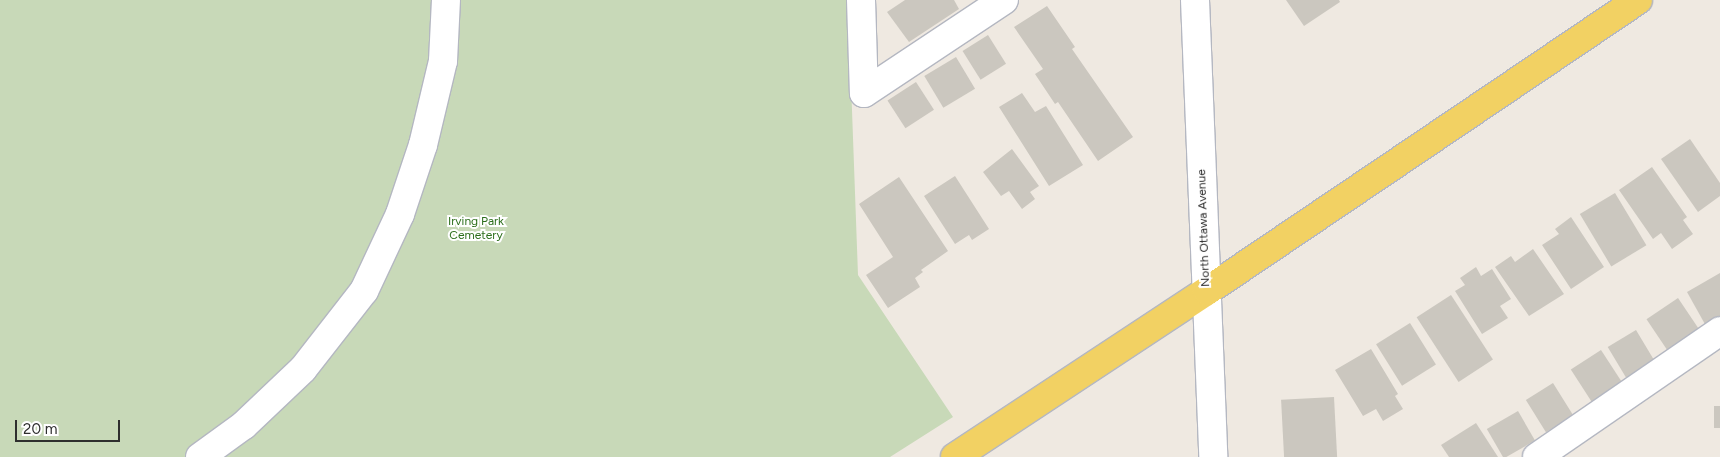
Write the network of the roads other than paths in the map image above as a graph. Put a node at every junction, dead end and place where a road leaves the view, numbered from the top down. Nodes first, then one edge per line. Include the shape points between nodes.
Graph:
1 (446, 0) edge
2 (861, 0) edge
3 (1004, 0) edge
4 (1196, 0) edge
5 (1638, 0) edge
6 (1206, 291) junction
7 (1720, 331) edge
8 (200, 457) edge
9 (955, 457) edge
10 (1212, 457) edge
11 (1538, 457) edge

1 - 8 street via 443,61 423,145 400,214 364,291 303,369 244,426
2 - 3 street via 864,93
4 - 6 street, North Ottawa Avenue
5 - 6 main road
6 - 9 main road
6 - 10 street, North Ottawa Avenue
7 - 11 street

